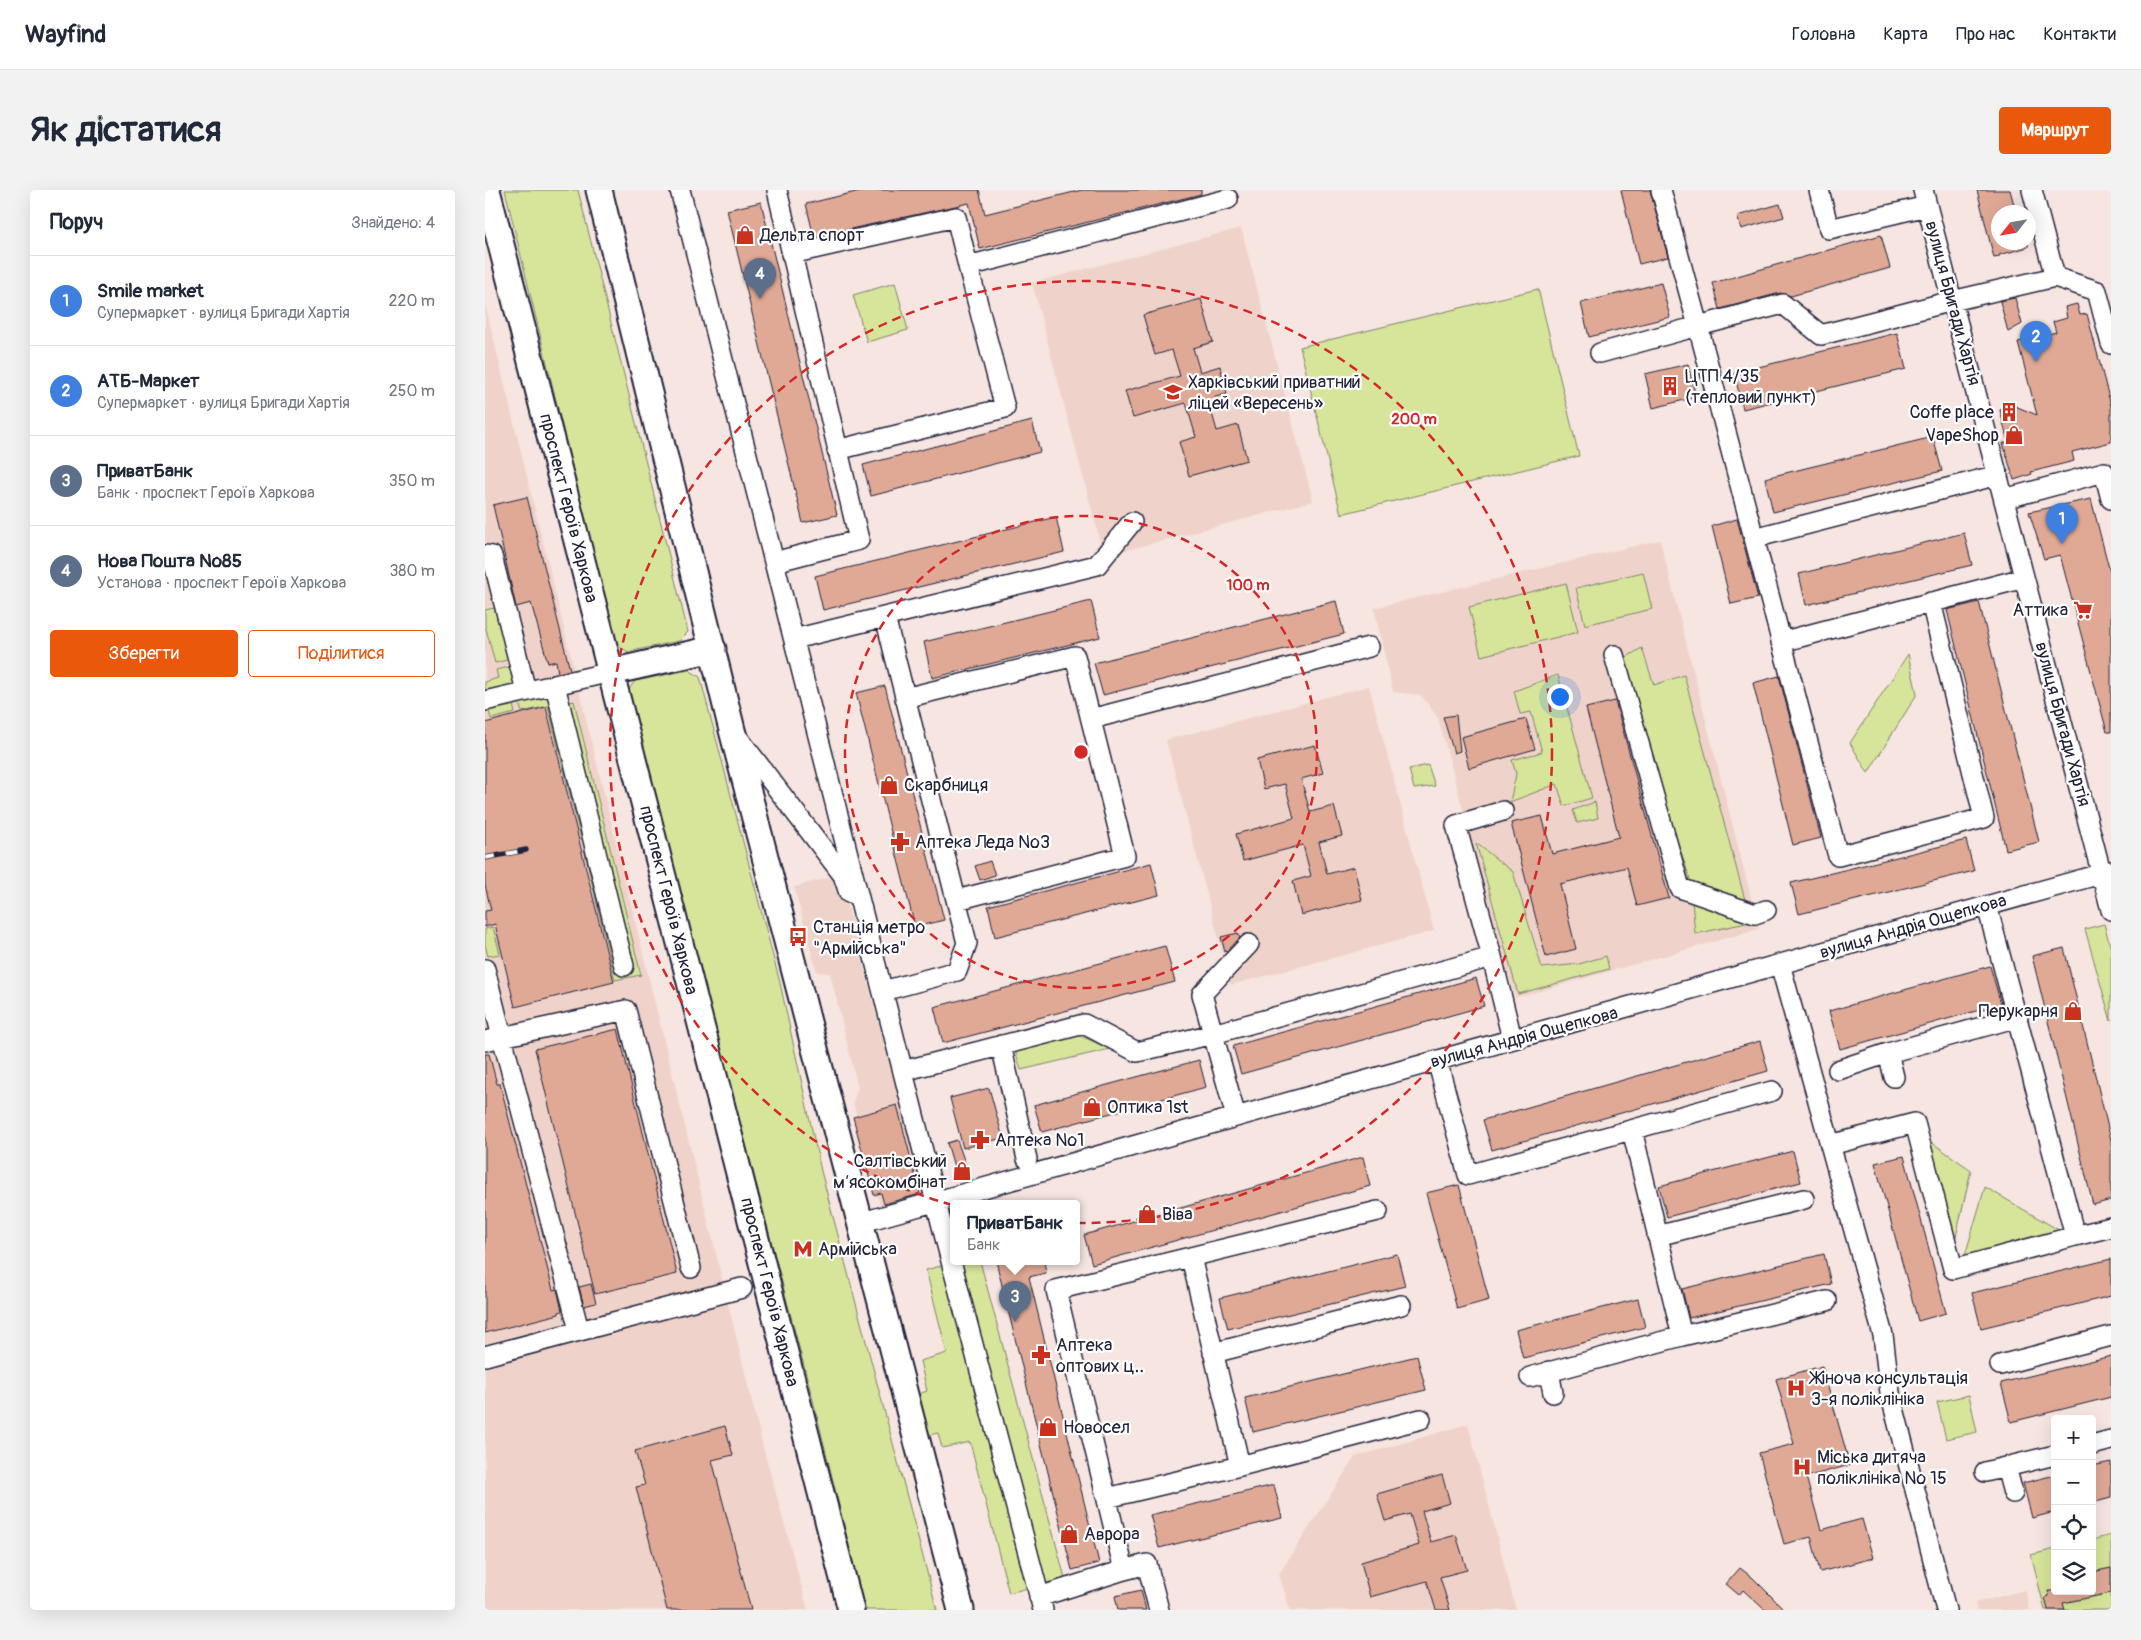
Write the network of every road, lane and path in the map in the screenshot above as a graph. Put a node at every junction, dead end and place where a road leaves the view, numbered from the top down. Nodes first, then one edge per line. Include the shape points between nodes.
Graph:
1 (487, 190) edge
2 (599, 190) edge
3 (777, 190) edge
4 (1661, 190) edge
5 (1819, 190) edge
6 (2032, 190) edge
7 (683, 191) edge
8 (1925, 198) edge
9 (1227, 199) dead end
10 (791, 254) junction
11 (968, 266) junction
12 (2055, 277) junction
13 (1952, 301) junction
14 (1698, 326) junction
15 (2111, 344) edge
16 (1600, 353) dead end
17 (837, 450) junction
18 (2107, 471) edge
19 (1998, 475) junction
20 (2004, 499) junction
21 (2111, 499) edge
22 (1133, 522) dead end
23 (1754, 538) junction
24 (485, 555) edge
25 (774, 562) junction
26 (2024, 578) junction
27 (1931, 602) junction
28 (885, 617) junction
29 (794, 639) junction
30 (1781, 642) junction
31 (1369, 647) dead end
32 (713, 649) junction
33 (1614, 655) dead end
34 (611, 672) junction
35 (555, 685) junction
36 (526, 691) junction
37 (905, 698) junction
38 (485, 701) edge
39 (1091, 719) junction
40 (732, 730) junction
41 (1503, 811) dead end
42 (2106, 872) edge
43 (957, 900) junction
44 (1987, 906) junction
45 (1766, 910) dead end
46 (2111, 910) edge
47 (1249, 944) dead end
48 (1492, 957) junction
49 (1780, 964) junction
50 (624, 966) dead end
51 (485, 969) edge
52 (881, 984) junction
53 (2018, 1017) junction
54 (1213, 1034) junction
55 (494, 1039) edge
56 (1512, 1039) junction
57 (1001, 1045) junction
58 (1888, 1052) junction
59 (1437, 1060) junction
60 (1838, 1070) dead end
61 (903, 1071) junction
62 (1894, 1077) dead end
63 (1772, 1091) dead end
64 (1235, 1117) junction
65 (1632, 1130) junction
66 (1830, 1145) junction
67 (1027, 1159) dead end
68 (1804, 1199) dead end
69 (936, 1201) junction
70 (1379, 1211) dead end
71 (859, 1223) junction
72 (2111, 1227) edge
73 (1657, 1236) junction
74 (2075, 1236) junction
75 (950, 1255) edge
76 (1191, 1257) junction
77 (953, 1265) edge
78 (691, 1268) dead end
79 (742, 1288) dead end
80 (1827, 1301) dead end
81 (1401, 1305) dead end
82 (579, 1330) junction
83 (1682, 1336) junction
84 (2111, 1336) edge
85 (1213, 1353) junction
86 (485, 1356) edge
87 (2000, 1365) dead end
88 (1549, 1371) junction
89 (1531, 1377) dead end
90 (1553, 1393) dead end
91 (1421, 1419) dead end
92 (2111, 1440) edge
93 (2096, 1444) edge
94 (2051, 1456) edge
95 (1240, 1466) junction
96 (2006, 1467) junction
97 (1985, 1472) dead end
98 (2013, 1493) dead end
99 (1107, 1498) junction
100 (1124, 1570) junction
101 (1041, 1603) edge
102 (851, 1610) edge
103 (961, 1610) edge
104 (1159, 1610) edge
105 (1946, 1610) edge

1 - 34 main road, проспект Героїв Харкова
2 - 32 main road
3 - 10 street
4 - 14 street
5 - 8 street via 1829,229
6 - 12 street
7 - 25 street
8 - 13 street, вулиця Бригади Хартія
9 - 11 street
10 - 11 street via 956,217
10 - 17 street
11 - 17 street via 1005,408
12 - 13 street
12 - 15 street via 2097,291
13 - 14 street via 1821,335 1783,304
13 - 19 street, вулиця Бригади Хартія
14 - 16 street
14 - 23 street
17 - 25 street via 859,540
18 - 20 street
18 - 21 street
19 - 20 street, вулиця Бригади Хартія
19 - 23 street
20 - 26 street, вулиця Бригади Хартія
22 - 28 street via 1097,565
23 - 30 street
24 - 36 street via 492,556
25 - 29 street
26 - 27 street
26 - 42 street, вулиця Бригади Хартія
27 - 30 street
27 - 30 street via 1984,818 1838,856
28 - 29 street
28 - 37 street
29 - 52 street
31 - 39 street
32 - 34 main road
32 - 40 main road
33 - 45 street via 1680,888 1755,914
34 - 35 street
34 - 102 main road, проспект Героїв Харкова
35 - 36 street
35 - 50 street
36 - 38 street
37 - 39 street via 1075,656
37 - 43 street
39 - 43 street via 1125,856
40 - 52 street via 843,875
40 - 71 main road
41 - 48 street via 1456,825
42 - 44 street, вулиця Андрія Ощепкова
42 - 46 street, вулиця Бригади Хартія
43 - 52 street via 967,942 957,971
44 - 49 street, вулиця Андрія Ощепкова
44 - 53 street
47 - 54 street via 1202,994
48 - 54 street
48 - 56 street
49 - 56 street, вулиця Андрія Ощепкова
49 - 66 street
51 - 55 street
52 - 61 street
53 - 58 street
53 - 74 street
54 - 57 street via 1137,1052 1084,1024
54 - 64 street
55 - 78 street via 574,1031 626,1010
55 - 82 street
56 - 59 street, вулиця Андрія Ощепкова
57 - 61 street
57 - 67 street
58 - 60 street
58 - 62 street
59 - 64 street, вулиця Андрія Ощепкова
59 - 65 street via 1467,1175
61 - 69 street
63 - 65 street
64 - 69 street, вулиця Андрія Ощепкова
65 - 73 street
66 - 74 street via 1915,1124 1953,1269
66 - 105 street via 1883,1335 1890,1393
68 - 73 street
69 - 71 street, вулиця Андрія Ощепкова
69 - 75 street
70 - 76 street
71 - 103 main road
72 - 74 street
73 - 83 street
76 - 85 street
76 - 99 street via 1056,1290
77 - 101 street
79 - 82 street
80 - 83 street
81 - 85 street
82 - 86 street
83 - 88 street
84 - 87 street
85 - 95 street
88 - 89 street
88 - 90 street
91 - 95 street
92 - 93 street
94 - 96 street
95 - 99 street
96 - 97 street
96 - 98 street
99 - 100 street
100 - 101 street
100 - 104 street via 1147,1564

